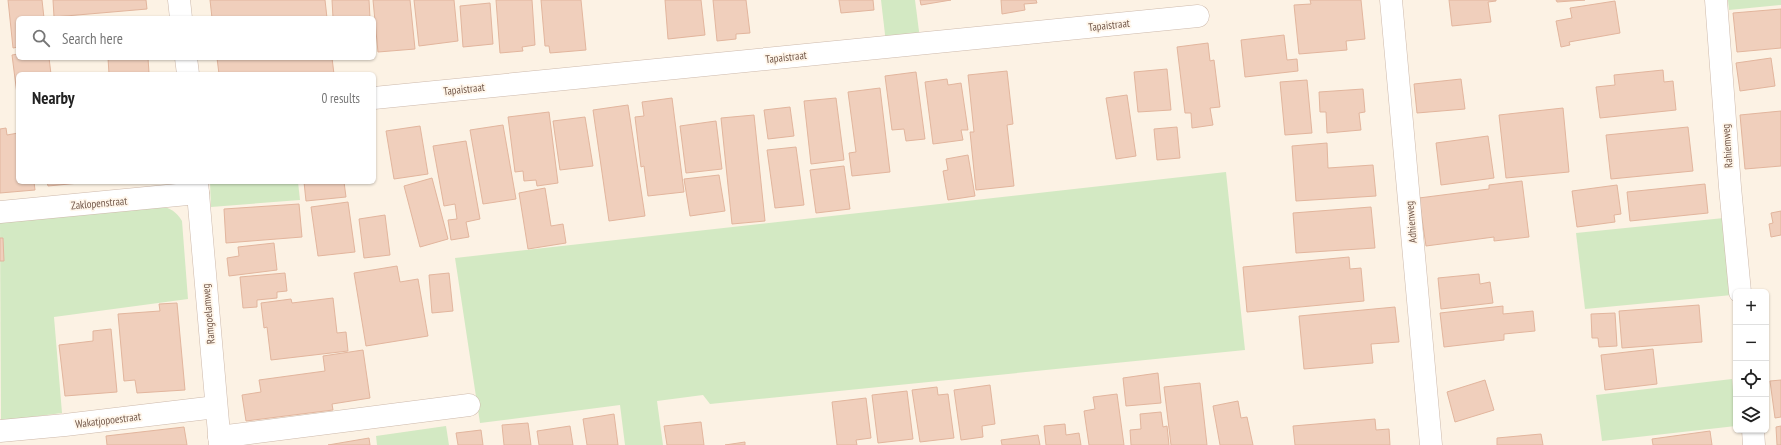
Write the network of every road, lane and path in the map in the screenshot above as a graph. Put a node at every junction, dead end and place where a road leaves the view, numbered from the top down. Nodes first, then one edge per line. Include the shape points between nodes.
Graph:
1 (179, 0) edge
2 (1391, 0) edge
3 (1716, 0) edge
4 (181, 16) edge
5 (1198, 16) dead end
6 (186, 60) edge
7 (188, 72) edge
8 (376, 98) edge
9 (198, 188) edge
10 (0, 212) edge
11 (1740, 289) edge
12 (469, 405) dead end
13 (216, 407) junction
14 (0, 431) edge
15 (1753, 433) edge
16 (219, 441) edge
17 (1431, 445) edge
18 (1754, 445) edge

1 - 4 street
2 - 17 street, Adhienweg
3 - 11 street, Rahiemweg
5 - 8 street, Tapaistraat
6 - 7 street
9 - 10 street, Zaklopenstraat
9 - 13 street, Ramgoelamweg
12 - 16 street
13 - 14 street, Wakatjopoestraat
13 - 16 street, Ramgoelamweg
15 - 18 street

